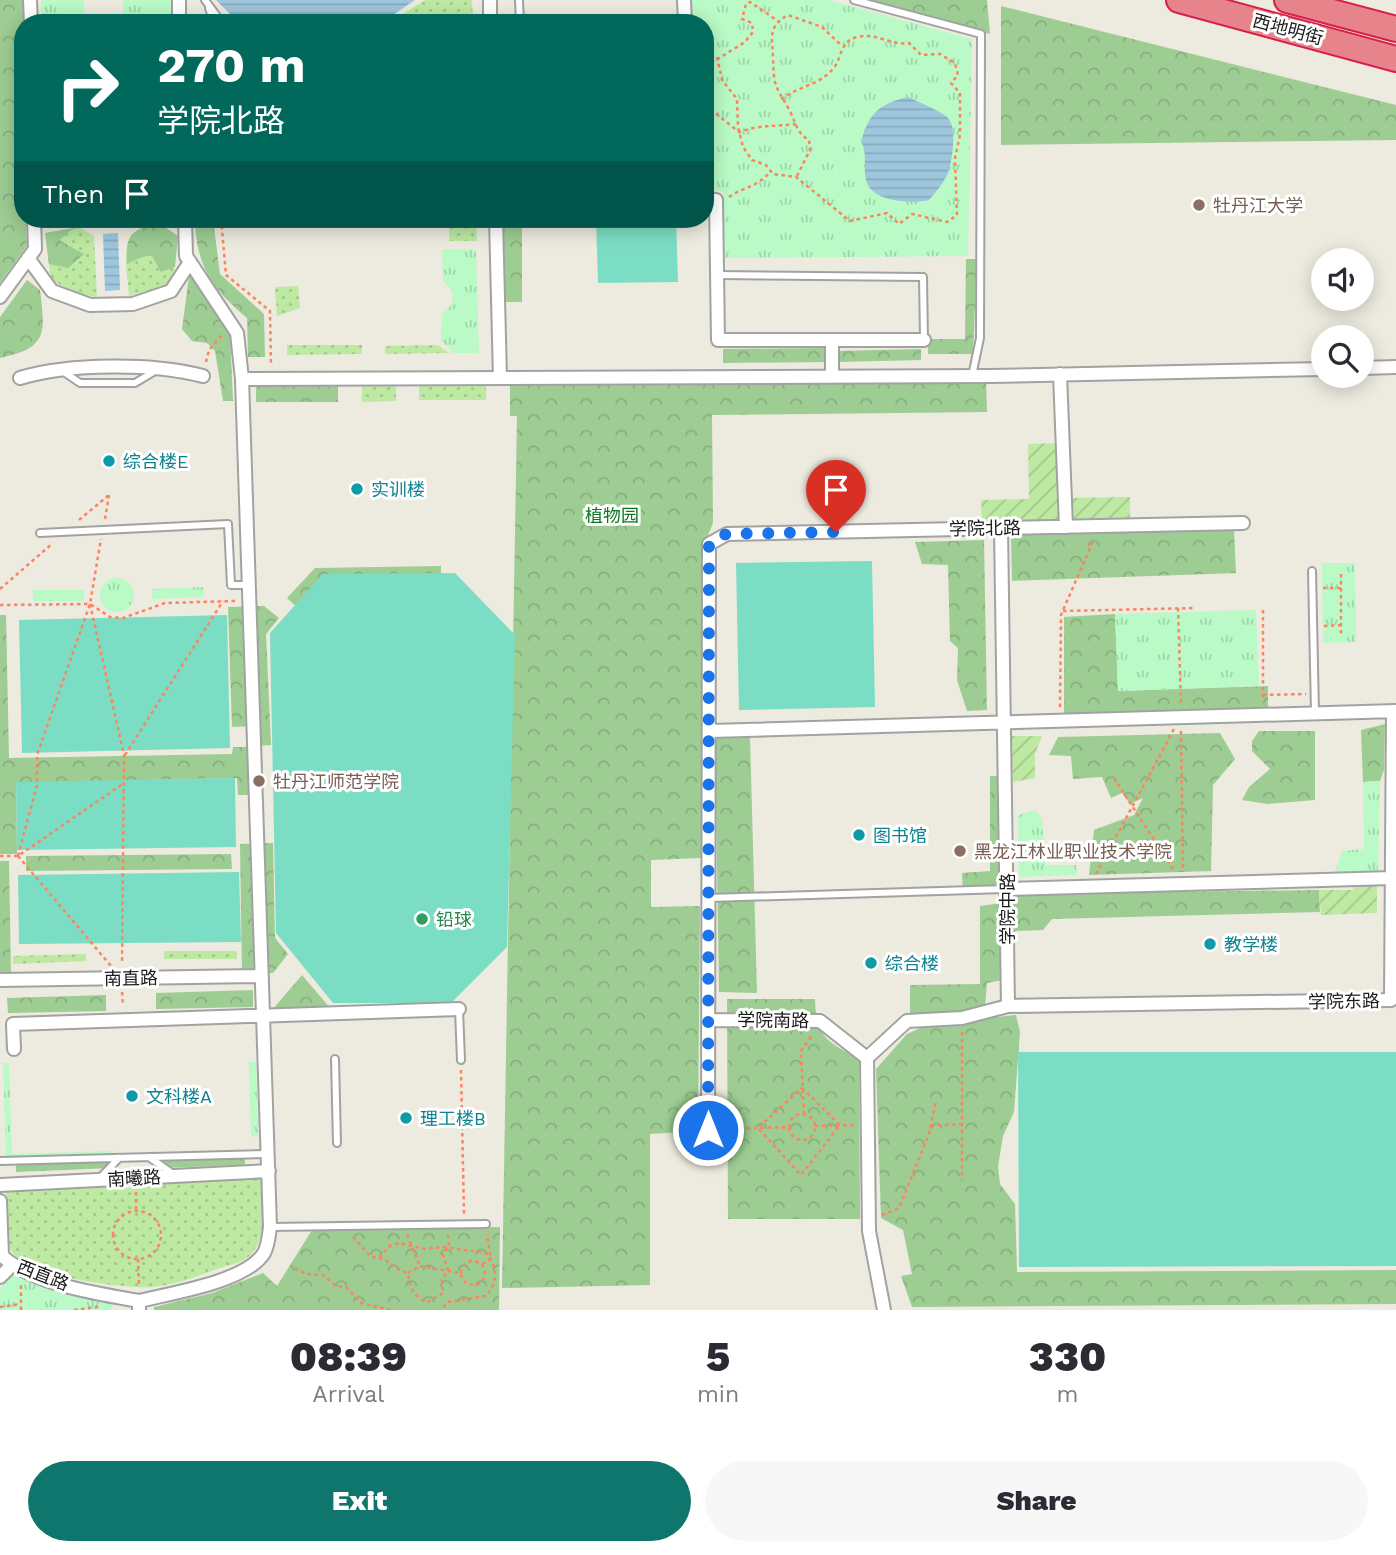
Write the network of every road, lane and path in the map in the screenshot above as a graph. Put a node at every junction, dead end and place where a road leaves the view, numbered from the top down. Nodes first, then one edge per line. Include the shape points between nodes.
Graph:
1 (854, 0) edge
2 (1179, 0) edge
3 (1287, 0) edge
4 (210, 14) edge
5 (215, 14) edge
6 (778, 21) junction
7 (1396, 29) edge
8 (842, 46) junction
9 (717, 57) junction
10 (714, 59) edge
11 (1396, 59) edge
12 (781, 100) junction
13 (714, 112) edge
14 (796, 124) junction
15 (739, 131) junction
16 (770, 172) junction
17 (796, 177) junction
18 (714, 199) edge
19 (34, 228) edge
20 (185, 228) edge
21 (222, 228) edge
22 (496, 228) edge
23 (713, 228) edge
24 (33, 259) junction
25 (190, 262) junction
26 (717, 275) junction
27 (0, 297) edge
28 (231, 324) junction
29 (924, 340) joint
30 (832, 341) junction
31 (1396, 367) edge
32 (1374, 368) edge
33 (1311, 369) edge
34 (1060, 374) junction
35 (203, 376) joint
36 (832, 376) junction
37 (972, 376) junction
38 (20, 378) dead end
39 (500, 378) junction
40 (242, 379) junction
41 (271, 379) junction
42 (109, 495) dead end
43 (104, 522) dead end
44 (1243, 523) dead end
45 (1099, 526) junction
46 (1066, 527) junction
47 (1001, 528) junction
48 (40, 533) dead end
49 (102, 536) dead end
50 (1312, 571) dead end
51 (1341, 574) dead end
52 (249, 585) junction
53 (1313, 588) junction
54 (1341, 588) junction
55 (90, 604) junction
56 (0, 605) edge
57 (1178, 608) junction
58 (1196, 608) dead end
59 (1263, 610) dead end
60 (1063, 611) junction
61 (1341, 625) junction
62 (1314, 626) junction
63 (1341, 636) dead end
64 (1315, 694) junction
65 (1263, 695) junction
66 (1395, 711) edge
67 (1315, 714) junction
68 (1264, 715) junction
69 (1181, 717) junction
70 (1059, 721) junction
71 (1006, 722) junction
72 (710, 731) junction
73 (124, 755) junction
74 (1114, 778) dead end
75 (124, 783) junction
76 (1132, 807) junction
77 (0, 856) edge
78 (18, 856) junction
79 (1392, 878) junction
80 (1183, 884) junction
81 (1089, 887) junction
82 (1007, 889) junction
83 (709, 898) junction
84 (262, 976) junction
85 (122, 978) junction
86 (0, 980) edge
87 (1008, 1006) junction
88 (459, 1009) joint
89 (265, 1017) junction
90 (962, 1018) junction
91 (124, 1020) junction
92 (709, 1020) junction
93 (820, 1021) junction
94 (14, 1049) dead end
95 (867, 1058) junction
96 (335, 1059) dead end
97 (461, 1059) joint
98 (802, 1088) junction
99 (936, 1100) dead end
100 (804, 1114) junction
101 (962, 1124) junction
102 (840, 1125) junction
103 (867, 1125) junction
104 (815, 1126) junction
105 (930, 1126) junction
106 (758, 1128) junction
107 (790, 1128) junction
108 (708, 1133) joint
109 (338, 1143) dead end
110 (268, 1154) junction
111 (149, 1157) junction
112 (120, 1158) junction
113 (0, 1161) edge
114 (269, 1171) junction
115 (175, 1176) junction
116 (135, 1178) junction
117 (98, 1180) junction
118 (962, 1180) dead end
119 (0, 1185) edge
120 (0, 1201) edge
121 (136, 1212) junction
122 (869, 1221) junction
123 (444, 1224) junction
124 (464, 1224) junction
125 (486, 1224) joint
126 (403, 1225) junction
127 (343, 1226) junction
128 (270, 1227) junction
129 (412, 1246) junction
130 (448, 1248) junction
131 (379, 1257) junction
132 (138, 1259) junction
133 (491, 1259) junction
134 (481, 1264) junction
135 (419, 1266) junction
136 (17, 1267) junction
137 (295, 1268) dead end
138 (448, 1270) junction
139 (408, 1273) junction
140 (461, 1273) junction
141 (0, 1277) edge
142 (21, 1304) junction
143 (139, 1305) edge
144 (0, 1307) edge
145 (21, 1310) edge
146 (391, 1310) edge
147 (441, 1310) edge
148 (884, 1310) edge

1 - 37 lane via 981,34 980,338
2 - 11 highway, 西地明街
3 - 7 highway, 西地明街
4 - 5 lane via 205,0
6 - 8 path via 788,15 803,18 822,27
6 - 9 path via 750,2 746,4 742,19 752,23 753,32 745,42
6 - 12 path via 769,36 771,74
8 - 12 path via 834,69 818,83 792,91
8 - 17 path via 853,38 872,35 896,45 909,43 921,55 940,54 955,63 958,75 951,83 960,93 957,215 947,222 912,214 899,223 887,213 850,221
9 - 10 path
9 - 15 path via 722,80 737,99
12 - 14 path
13 - 15 path
14 - 15 path via 765,123
14 - 17 path via 800,136 809,140 810,150
15 - 16 path via 752,160 766,165
16 - 17 path
16 - 18 path via 755,187
19 - 24 street
20 - 25 street
21 - 41 path via 226,275 270,311
22 - 39 street
23 - 26 street
24 - 25 street via 52,291 90,305 133,304 171,291
24 - 27 street
25 - 28 street
26 - 29 lane via 923,277
26 - 30 street via 718,340
28 - 35 path via 209,350
28 - 40 street via 237,333
29 - 30 street
30 - 36 street
31 - 32 street
33 - 34 street
34 - 37 street
34 - 46 street
35 - 38 street via 159,368 60,369
36 - 37 street
36 - 39 street
39 - 41 street
40 - 41 street
40 - 52 street
42 - 43 path
44 - 45 street, 学院北路
45 - 46 street, 学院北路
45 - 60 path
46 - 47 street, 学院北路
47 - 71 street, 学院中路
47 - 72 street, 学院北路 via 726,534 709,544
48 - 52 lane via 228,524 231,585
49 - 55 path
50 - 53 lane
51 - 54 path
52 - 84 street
53 - 54 path
53 - 62 lane
54 - 61 path
55 - 56 path
55 - 73 path
55 - 73 path via 110,617 123,618 147,607 223,601
55 - 78 path via 37,755 37,785
57 - 58 path
57 - 60 path
57 - 69 path
59 - 65 path
60 - 70 path
61 - 62 path
61 - 63 path
62 - 64 lane
64 - 65 path
64 - 67 lane
65 - 68 path
66 - 67 street
66 - 79 street, 学院东路
67 - 68 street
68 - 69 street
69 - 70 street
69 - 76 path
69 - 80 path
70 - 71 street
71 - 72 street
71 - 82 street, 学院中路
72 - 83 street
73 - 75 path
74 - 76 path
75 - 78 path
75 - 85 path
76 - 80 path
76 - 81 path
77 - 78 path
78 - 85 path
79 - 80 street
79 - 87 street, 学院东路 via 1391,1000
80 - 81 street
81 - 82 street
82 - 83 lane
82 - 87 street, 学院中路
83 - 92 street
84 - 85 street, 南直路
84 - 89 street
85 - 86 street, 南直路
85 - 91 path
87 - 90 street
88 - 89 street via 334,1018 276,1013
88 - 97 lane
89 - 91 street
89 - 110 street
90 - 95 street via 907,1020
90 - 101 path
91 - 94 street via 13,1024
92 - 93 street, 学院南路
92 - 108 street
93 - 95 street, 学院南路
93 - 98 path via 801,1051
95 - 103 street
96 - 109 lane
97 - 124 path
98 - 100 path
98 - 102 path
98 - 106 path
99 - 105 path
100 - 104 path
100 - 107 path via 792,1119
101 - 105 path
101 - 118 path
102 - 103 path
102 - 104 path
102 - 106 path via 801,1175
103 - 122 street
104 - 107 path via 811,1137 803,1140 792,1135
105 - 122 path via 899,1208
106 - 107 path
106 - 108 path
110 - 111 lane
110 - 114 street
111 - 112 lane
111 - 115 lane
112 - 113 lane
112 - 117 lane
114 - 115 street, 南曦路
114 - 128 street
115 - 116 street, 南曦路
116 - 117 street, 南曦路
116 - 121 path
117 - 119 street, 南曦路
120 - 136 street, 西直路 via 2,1256
121 - 132 path via 157,1223 160,1239 153,1253
121 - 132 path via 122,1217 113,1236 118,1250
122 - 148 street
123 - 124 lane
123 - 126 lane
123 - 130 path
124 - 125 lane
125 - 133 path
126 - 127 lane
126 - 129 path
127 - 128 lane
127 - 131 path via 371,1257
128 - 143 street via 265,1252 251,1267
129 - 130 path
129 - 131 path via 391,1245
129 - 135 path
130 - 133 path via 478,1250
130 - 138 path via 443,1255
131 - 139 path
132 - 143 path
133 - 134 path
133 - 147 path via 496,1275 486,1296 448,1302
134 - 140 path via 467,1262
134 - 140 path via 485,1275 477,1284 466,1283
135 - 138 path
135 - 139 path
136 - 141 street
136 - 142 path
136 - 143 street, 西直路
137 - 146 path via 348,1288 361,1303
138 - 139 path via 441,1296 427,1302 412,1290
138 - 140 path
142 - 144 path
142 - 145 path

